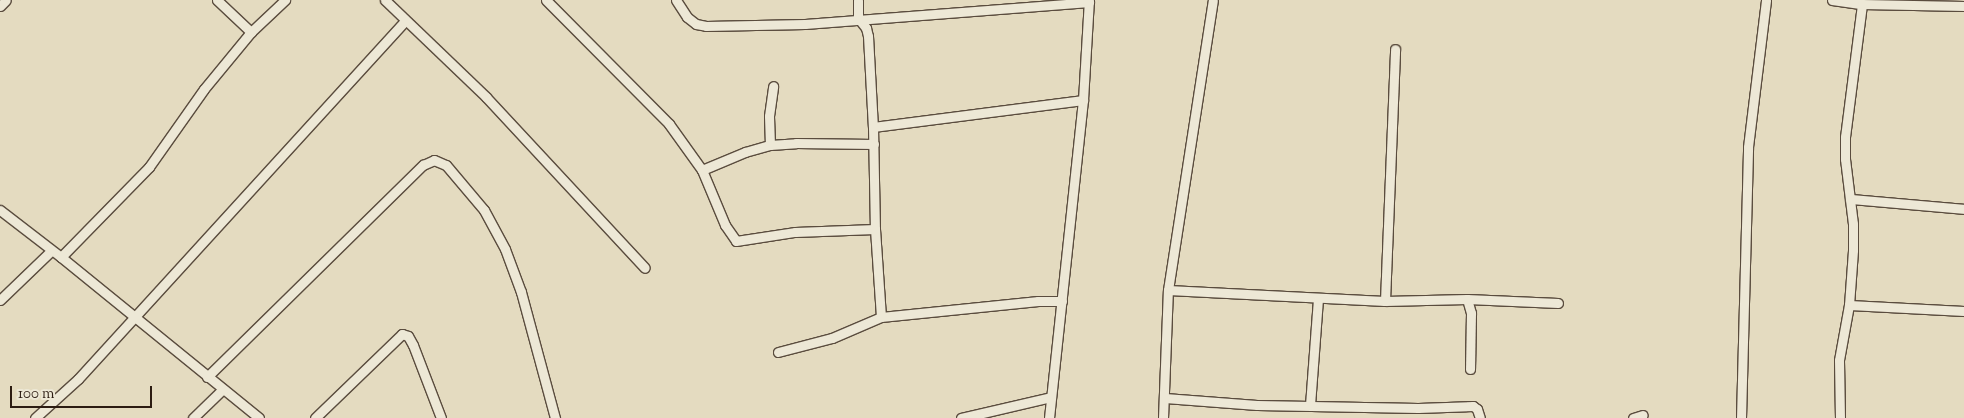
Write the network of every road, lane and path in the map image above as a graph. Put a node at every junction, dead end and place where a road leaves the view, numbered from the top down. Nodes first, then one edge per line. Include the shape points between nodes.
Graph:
1 (6, 0) edge
2 (217, 0) edge
3 (285, 0) edge
4 (385, 0) edge
5 (546, 0) edge
6 (676, 0) edge
7 (858, 0) edge
8 (1213, 0) edge
9 (1766, 0) edge
10 (1832, 0) edge
11 (1089, 1) edge
12 (1862, 4) junction
13 (0, 6) edge
14 (1964, 6) edge
15 (858, 18) junction
16 (405, 21) junction
17 (251, 32) junction
18 (1395, 49) dead end
19 (773, 86) dead end
20 (1083, 100) junction
21 (874, 127) junction
22 (874, 144) junction
23 (770, 145) junction
24 (702, 170) junction
25 (1850, 198) junction
26 (1964, 209) edge
27 (0, 210) edge
28 (875, 229) junction
29 (51, 251) junction
30 (61, 257) junction
31 (645, 268) dead end
32 (1168, 290) junction
33 (1318, 299) junction
34 (1467, 299) junction
35 (0, 300) edge
36 (1062, 301) junction
37 (1385, 301) junction
38 (1558, 303) dead end
39 (1849, 305) junction
40 (1964, 311) edge
41 (134, 316) junction
42 (881, 317) junction
43 (778, 352) dead end
44 (1470, 369) dead end
45 (207, 377) junction
46 (222, 390) junction
47 (1051, 397) junction
48 (1165, 398) junction
49 (1310, 405) junction
50 (1643, 415) dead end
51 (35, 418) edge
52 (193, 418) edge
53 (258, 418) edge
54 (315, 418) edge
55 (441, 418) edge
56 (556, 418) edge
57 (961, 418) edge
58 (1049, 418) edge
59 (1163, 418) edge
60 (1480, 418) edge
61 (1633, 418) edge
62 (1741, 418) edge
63 (1840, 418) edge

1 - 13 street
2 - 17 street
3 - 17 street
4 - 16 street
5 - 24 street via 669,124
6 - 15 street via 687,17 706,26 805,24
7 - 15 street
8 - 32 street
9 - 62 street via 1748,147
10 - 12 street
11 - 15 street
11 - 20 street
12 - 14 street
12 - 25 street via 1845,137
15 - 21 street via 868,36
16 - 31 street via 486,97
16 - 41 street
17 - 30 street via 204,89 149,167
18 - 37 street
19 - 23 street
20 - 21 street
20 - 36 street
21 - 22 street
22 - 23 street
22 - 28 street
23 - 24 street
24 - 28 street via 725,225 736,241 795,232
25 - 26 street
25 - 39 street via 1854,224
27 - 29 street
28 - 42 street
29 - 30 street
29 - 35 street
30 - 41 street
32 - 33 street
32 - 48 street
33 - 37 street
33 - 49 street
34 - 37 street
34 - 38 street
34 - 44 street via 1471,312
36 - 42 street
36 - 47 street
39 - 40 street
39 - 63 street via 1839,360
41 - 45 street
41 - 51 street via 78,379
42 - 43 street via 832,338
45 - 46 street
45 - 56 street via 423,165 434,160 446,165 484,210 505,249 521,292
46 - 52 street
46 - 53 street
47 - 57 street
47 - 58 street
48 - 49 street via 1257,405
48 - 59 street
49 - 60 street via 1472,406
50 - 61 street
54 - 55 street via 402,334 408,336 414,345

